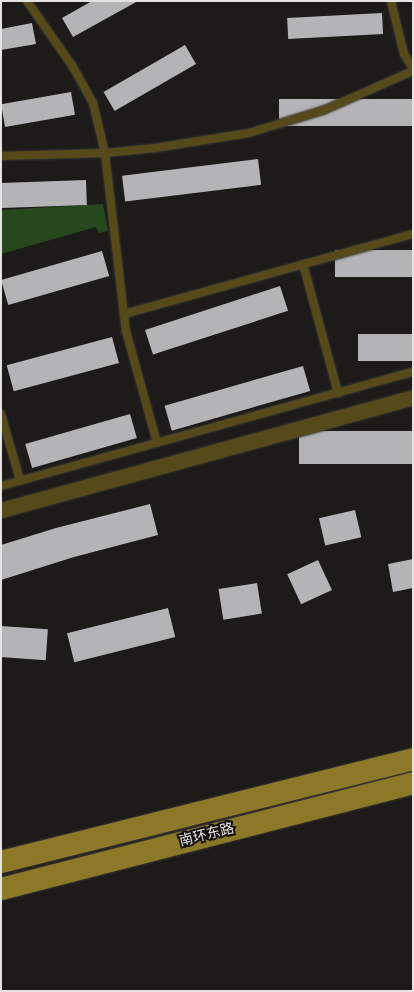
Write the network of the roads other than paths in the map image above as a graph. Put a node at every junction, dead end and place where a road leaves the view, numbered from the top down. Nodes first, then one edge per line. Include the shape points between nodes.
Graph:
1 (27, 1) edge
2 (391, 1) edge
3 (413, 70) edge
4 (104, 153) junction
5 (1, 156) edge
6 (413, 234) edge
7 (303, 264) junction
8 (124, 314) junction
9 (413, 372) edge
10 (338, 393) junction
11 (413, 397) edge
12 (1, 414) edge
13 (157, 443) junction
14 (20, 480) junction
15 (1, 486) edge
16 (1, 510) edge
17 (413, 759) edge
18 (413, 783) edge
19 (1, 862) edge
20 (1, 889) edge

1 - 4 lane via 73,67 93,103
2 - 3 lane via 404,54
3 - 4 lane via 324,110 249,133 155,148
4 - 5 lane
4 - 8 lane
6 - 7 lane
7 - 8 lane
7 - 10 lane
8 - 13 lane via 126,331
9 - 10 lane
10 - 13 lane
11 - 16 street
12 - 14 lane
13 - 14 lane
14 - 15 lane
17 - 19 main road, 南环东路
18 - 20 main road, 南环东路

